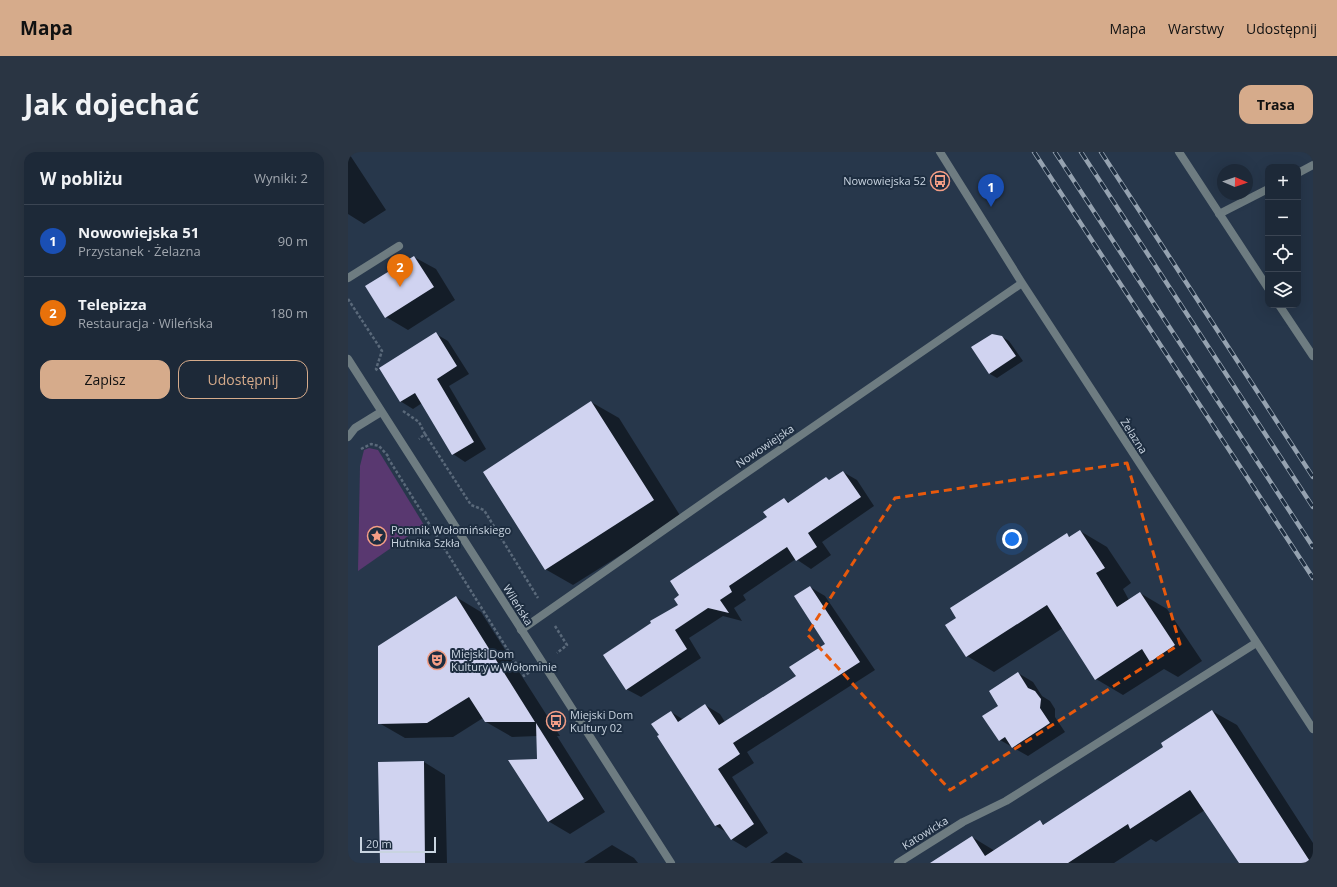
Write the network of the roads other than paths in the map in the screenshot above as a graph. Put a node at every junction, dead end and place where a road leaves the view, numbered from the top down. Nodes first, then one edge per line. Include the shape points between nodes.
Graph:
1 (940, 152) edge
2 (1179, 152) edge
3 (1313, 165) edge
4 (1301, 171) edge
5 (1265, 190) edge
6 (1219, 214) junction
7 (399, 246) dead end
8 (348, 278) edge
9 (1022, 283) junction
10 (1265, 283) edge
11 (1281, 308) edge
12 (1313, 356) edge
13 (348, 359) edge
14 (381, 412) junction
15 (348, 437) edge
16 (521, 630) junction
17 (1256, 643) junction
18 (1313, 729) edge
19 (671, 863) edge
20 (898, 863) edge

1 - 9 street, Żelazna
2 - 6 street
3 - 4 street
5 - 6 street
6 - 10 street
7 - 8 street
9 - 16 street, Nowowiejska
9 - 17 street, Żelazna
11 - 12 street
13 - 14 street, Wileńska
14 - 15 street via 355,428
14 - 16 street, Wileńska
16 - 19 street, Wileńska
17 - 18 street, Żelazna
17 - 20 street, Katowicka via 1006,801 963,822

